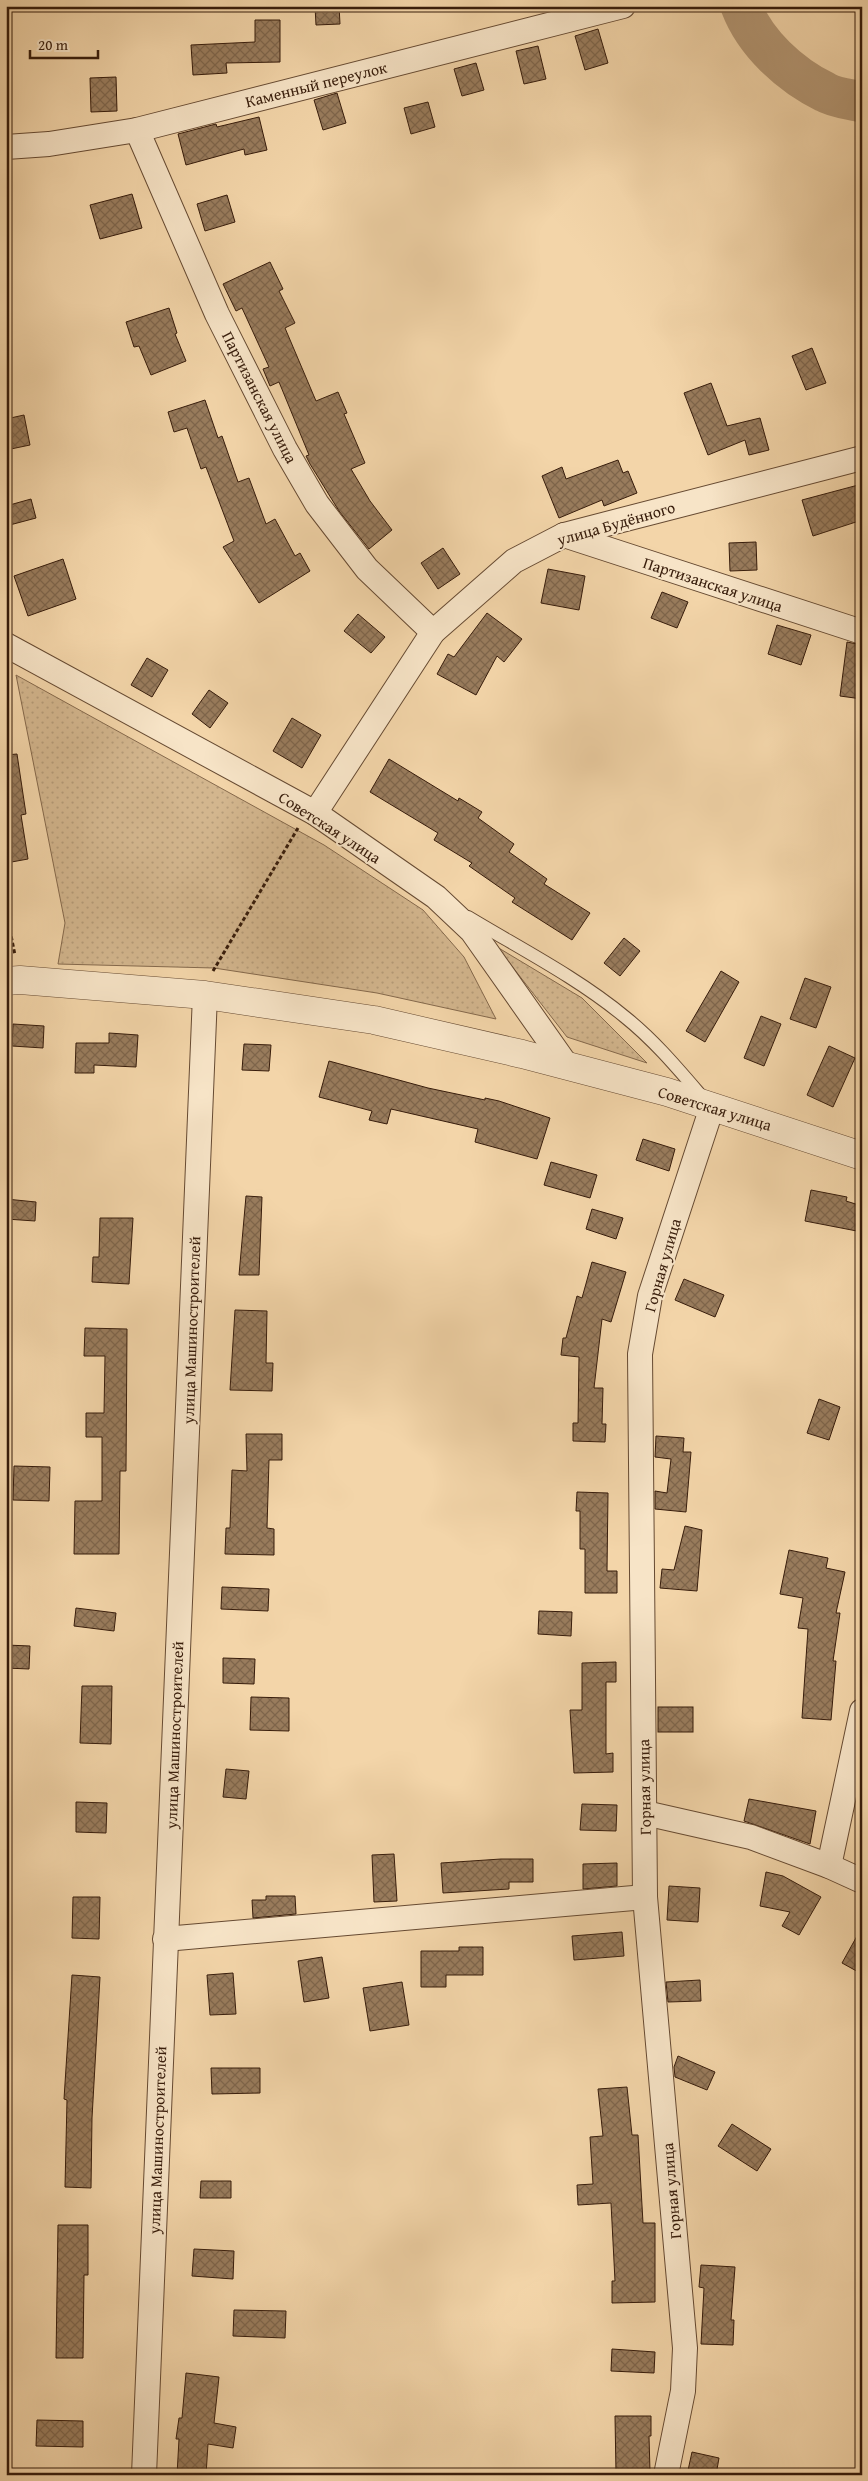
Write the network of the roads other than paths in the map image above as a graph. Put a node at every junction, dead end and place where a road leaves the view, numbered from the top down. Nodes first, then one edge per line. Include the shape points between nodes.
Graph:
1 (623, 6) edge
2 (137, 130) junction
3 (6, 147) edge
4 (862, 458) edge
5 (564, 535) junction
6 (433, 632) junction
7 (862, 632) edge
8 (6, 645) edge
9 (315, 813) junction
10 (436, 898) junction
11 (6, 981) edge
12 (205, 995) junction
13 (567, 1066) junction
14 (712, 1107) junction
15 (862, 1156) edge
16 (862, 1711) edge
17 (645, 1813) junction
18 (829, 1866) junction
19 (862, 1881) edge
20 (645, 1897) junction
21 (165, 1939) junction
22 (144, 2475) edge
23 (666, 2475) edge

1 - 2 street, Каменный переулок
2 - 3 street, Каменный переулок via 49,144
2 - 6 street, Партизанская улица via 217,314 285,449 317,504 367,570
4 - 5 street, улица Будённого
5 - 6 street, улица Будённого via 514,561
5 - 7 street, Партизанская улица
6 - 9 street, улица Будённого
8 - 9 street, Советская улица
9 - 10 street, Советская улица
10 - 13 street, Советская улица via 472,931
10 - 14 lane via 605,1001 666,1055
11 - 12 street, Советская улица
12 - 13 street, Советская улица via 374,1020
12 - 21 street, улица Машиностроителей
13 - 14 street, Советская улица
14 - 15 street, Советская улица
14 - 17 street, Горная улица via 650,1296 640,1354
16 - 18 street
17 - 18 street via 751,1837
17 - 20 street, Горная улица
18 - 19 street
20 - 21 street
20 - 23 street, Горная улица via 685,2348 682,2391
21 - 22 street, улица Машиностроителей

